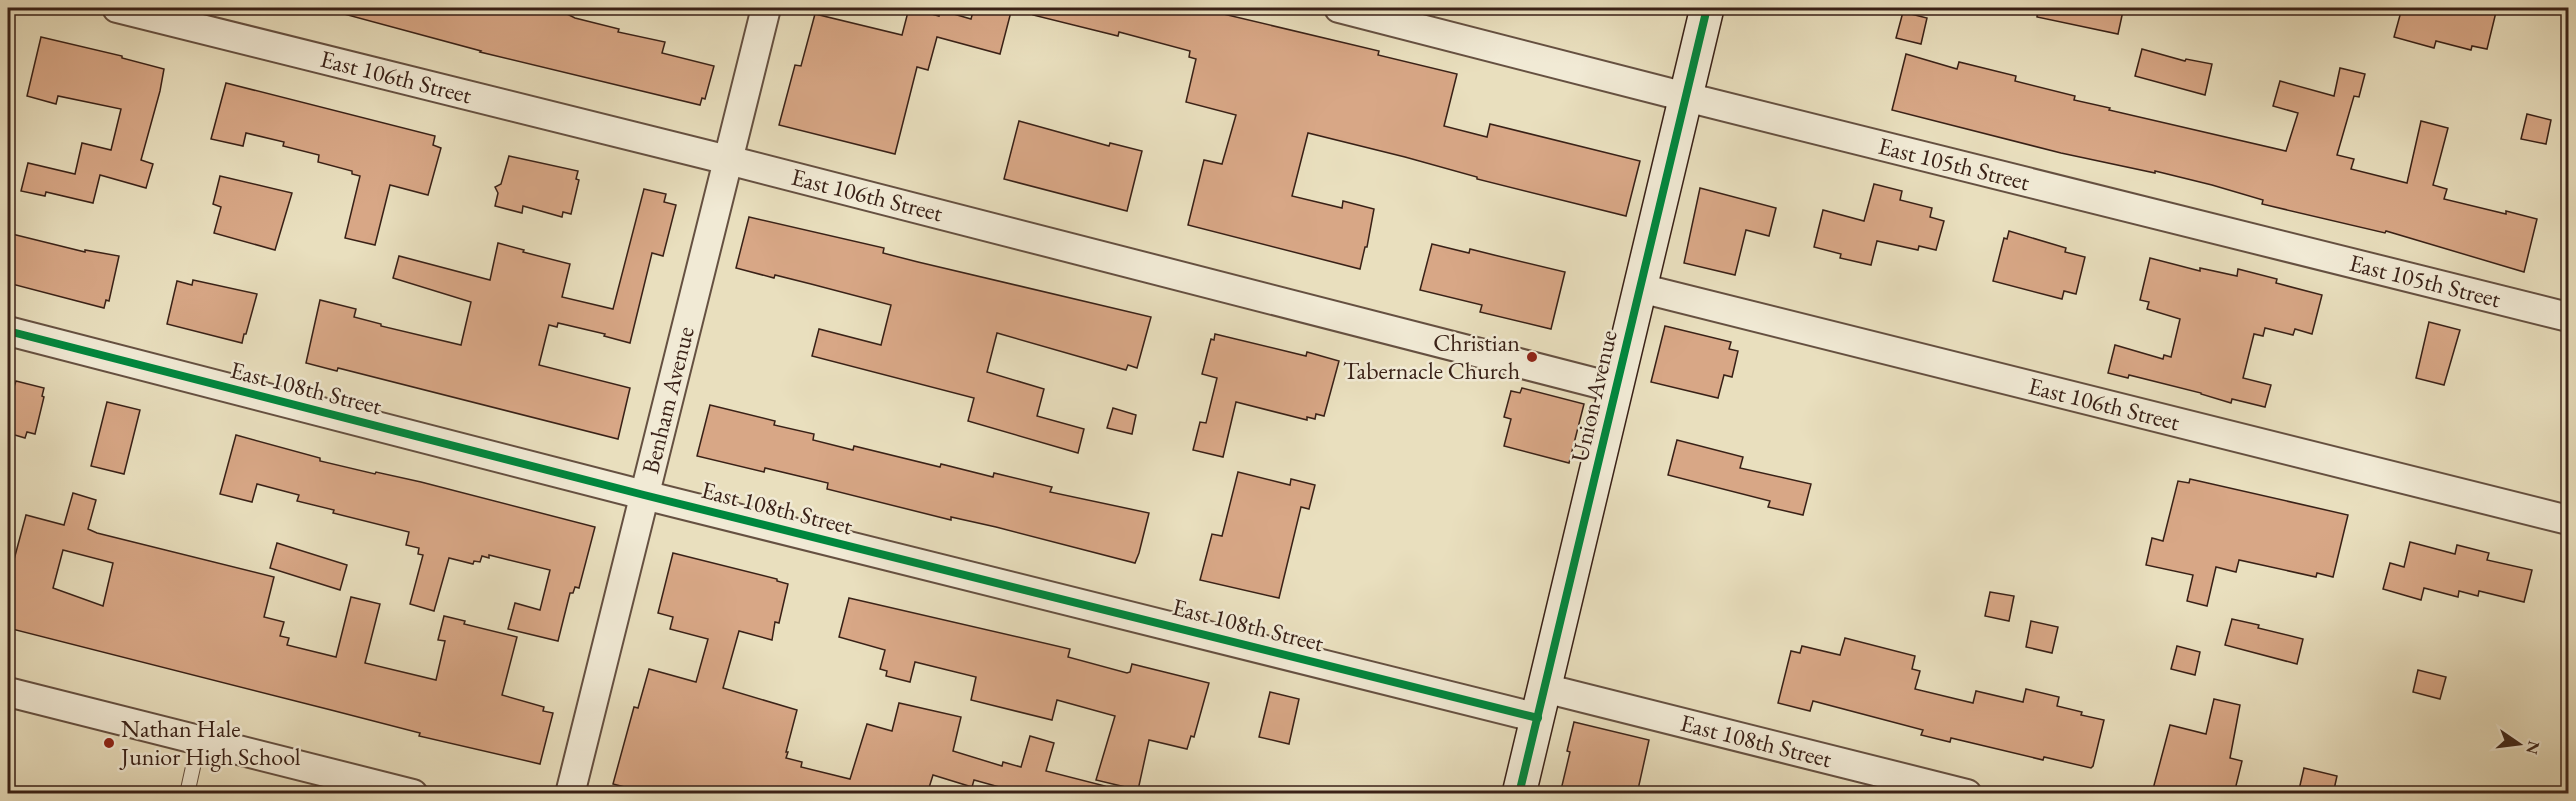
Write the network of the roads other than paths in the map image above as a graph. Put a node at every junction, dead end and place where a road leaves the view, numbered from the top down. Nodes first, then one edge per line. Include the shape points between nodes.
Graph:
1 (117, 8) edge
2 (766, 8) edge
3 (1339, 8) edge
4 (1707, 8) edge
5 (1686, 97) junction
6 (728, 159) junction
7 (1640, 288) junction
8 (2568, 317) edge
9 (8, 331) edge
10 (1616, 388) junction
11 (644, 495) junction
12 (2568, 520) edge
13 (8, 692) edge
14 (1541, 703) junction
15 (199, 740) junction
16 (187, 794) edge
17 (413, 794) edge
18 (570, 794) edge
19 (1520, 794) edge
20 (1967, 794) edge

1 - 6 street, East 106th Street
2 - 6 street, Benham Avenue
3 - 5 street, East 105th Street
4 - 5 main road, Union Avenue
5 - 7 main road, Union Avenue
5 - 8 street, East 105th Street
6 - 10 street, East 106th Street
6 - 11 street, Benham Avenue
7 - 10 main road, Union Avenue
7 - 12 street, East 106th Street
9 - 11 street, East 108th Street
10 - 14 main road, Union Avenue
11 - 14 street, East 108th Street
11 - 18 street, Benham Avenue
13 - 15 street
14 - 19 main road, Union Avenue
14 - 20 street, East 108th Street
15 - 16 lane
15 - 17 street

